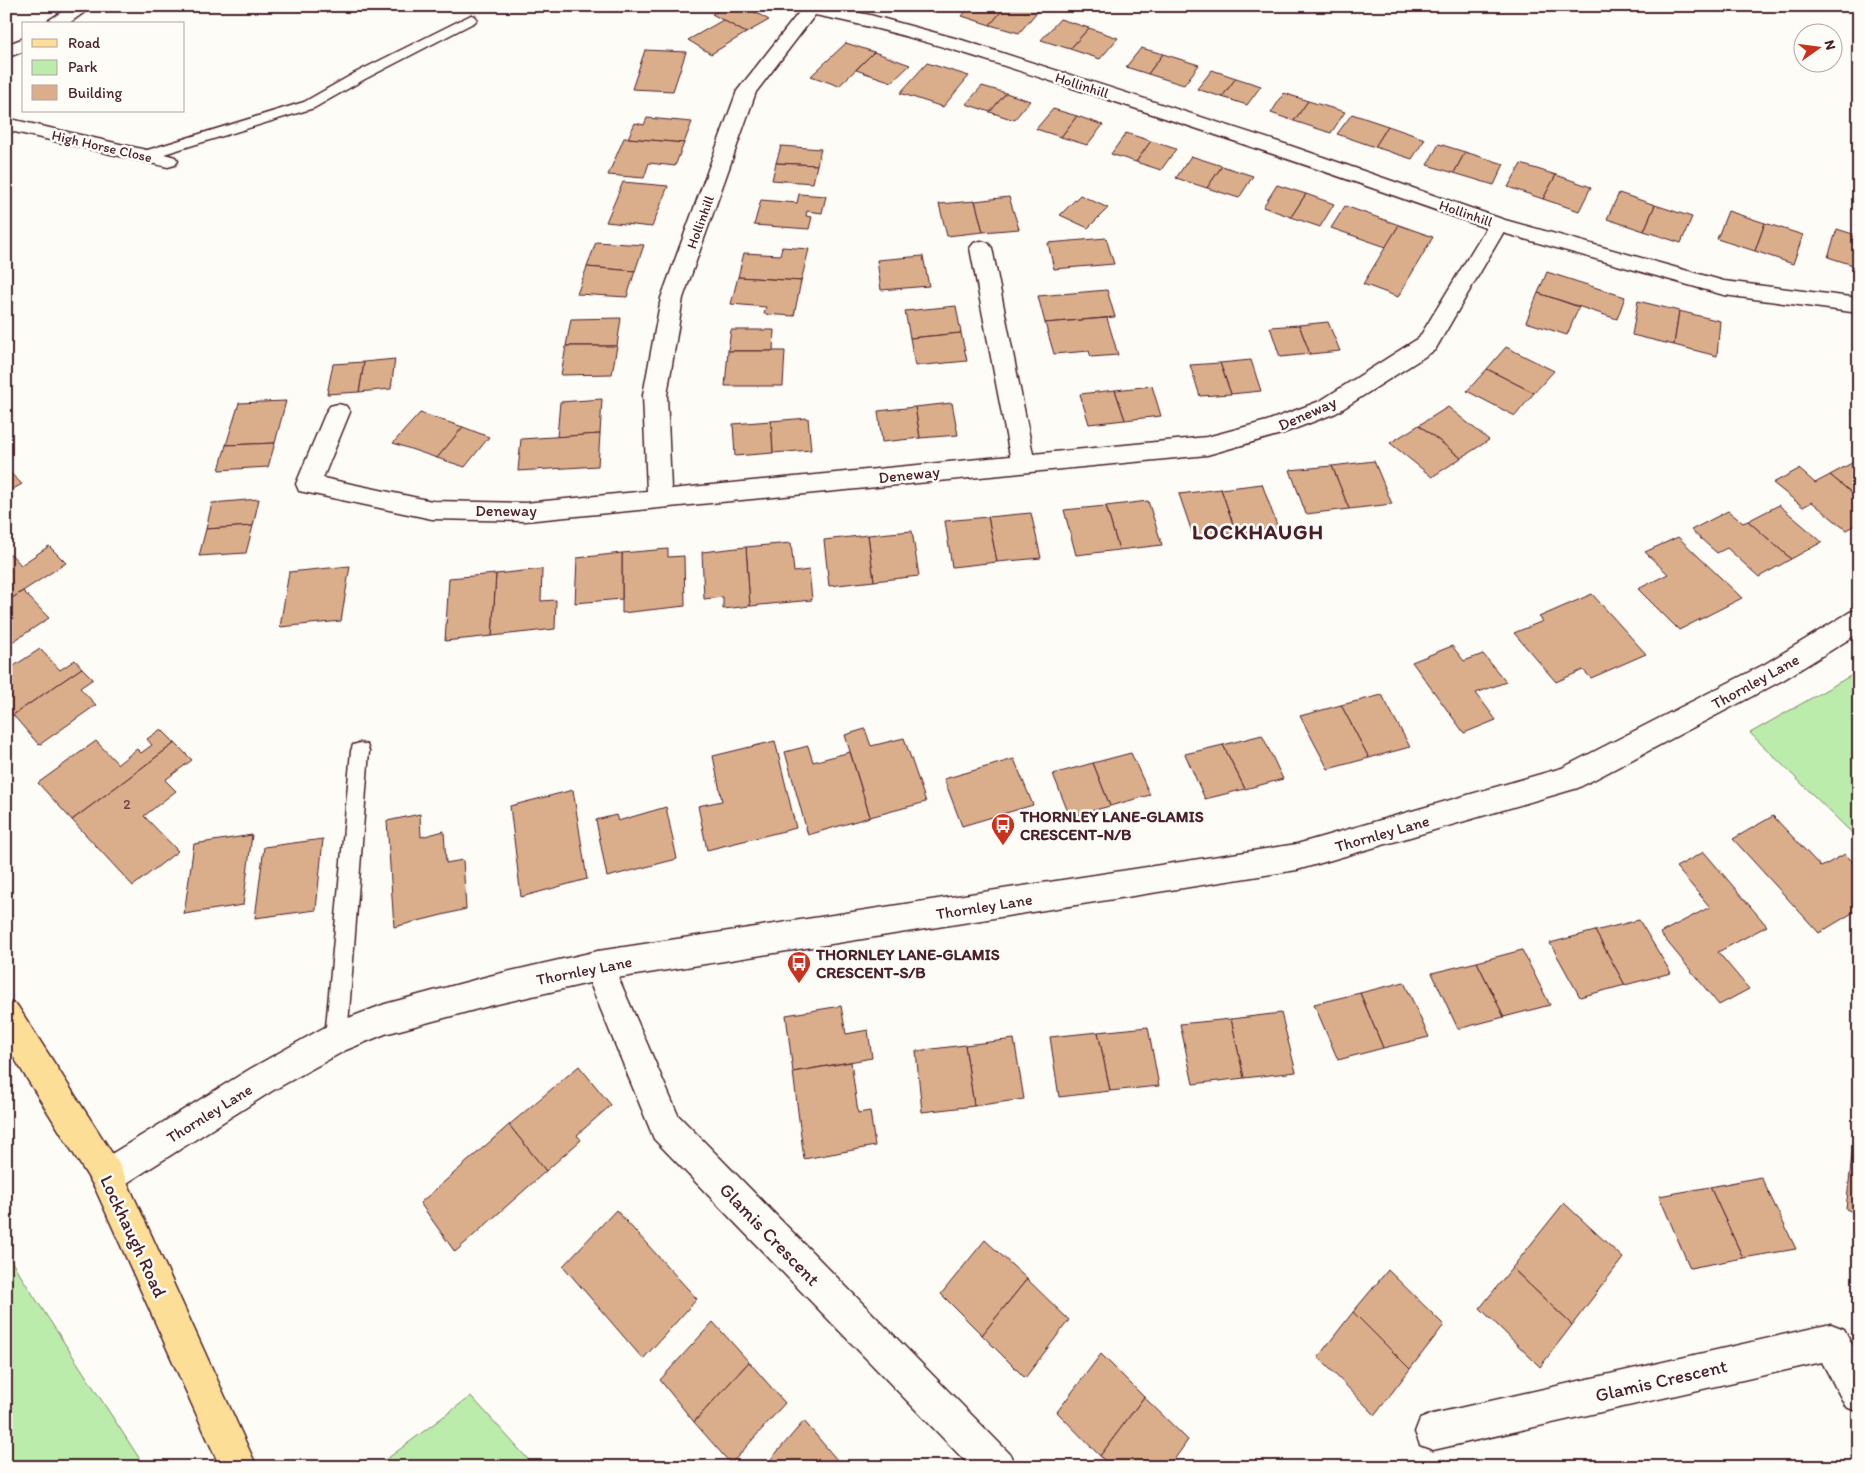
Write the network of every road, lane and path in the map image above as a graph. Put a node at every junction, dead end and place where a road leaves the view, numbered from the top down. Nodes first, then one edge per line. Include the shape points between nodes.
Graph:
1 (84, 6) edge
2 (808, 8) edge
3 (471, 19) dead end
4 (58, 22) edge
5 (22, 44) edge
6 (6, 53) edge
7 (6, 124) edge
8 (146, 155) junction
9 (168, 161) dead end
10 (1498, 224) junction
11 (981, 248) dead end
12 (1859, 306) edge
13 (338, 412) dead end
14 (1024, 462) junction
15 (659, 500) junction
16 (1859, 620) edge
17 (360, 750) dead end
18 (598, 966) junction
19 (6, 1016) edge
20 (336, 1038) junction
21 (107, 1176) junction
22 (1859, 1394) edge
23 (1433, 1432) dead end
24 (240, 1467) edge
25 (997, 1467) edge

1 - 4 street
2 - 10 street, Hollinhill via 870,20 955,44 1284,150
2 - 15 street, Hollinhill via 747,91 672,298 655,395
3 - 8 lane via 309,105
5 - 6 street
7 - 8 street, High Horse Close
8 - 9 street, High Horse Close
10 - 12 street, Hollinhill via 1724,288
10 - 14 street, Deneway via 1427,344 1328,407 1273,428 1207,446
11 - 14 street
13 - 15 street, Deneway via 308,484 432,510 525,512
14 - 15 street, Deneway
16 - 18 street, Thornley Lane via 1774,672 1568,779 1297,858
17 - 20 lane
18 - 20 street, Thornley Lane via 385,1019
18 - 25 street, Glamis Crescent via 666,1127
19 - 21 main road, Lockhaugh Road
20 - 21 street, Thornley Lane via 261,1080
21 - 24 main road, Lockhaugh Road
22 - 23 street, Glamis Crescent via 1831,1342

